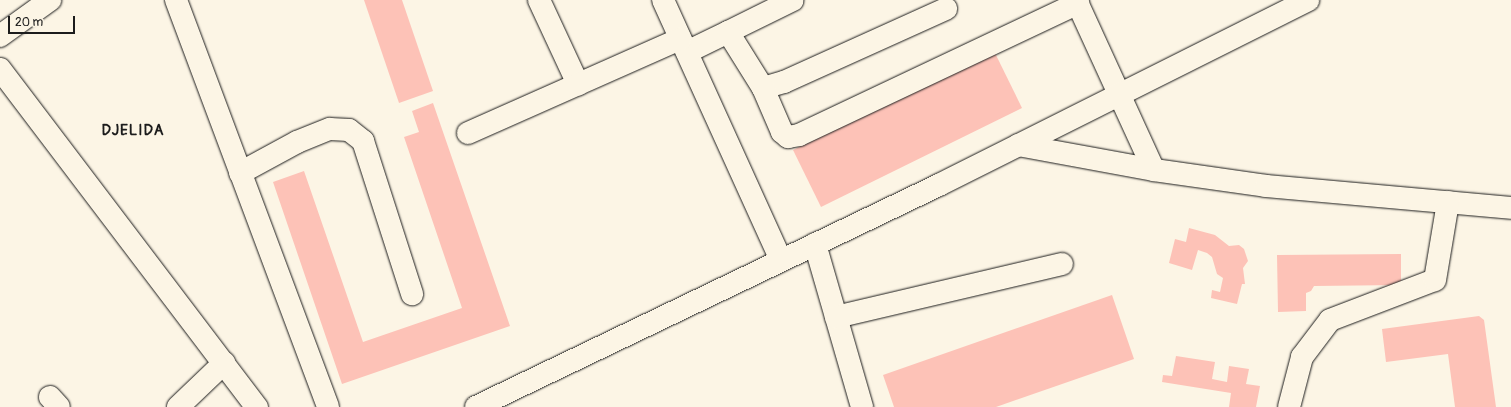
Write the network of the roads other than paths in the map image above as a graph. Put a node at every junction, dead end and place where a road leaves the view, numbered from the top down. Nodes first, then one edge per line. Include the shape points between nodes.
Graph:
1 (50, 0) edge
2 (176, 0) edge
3 (540, 0) edge
4 (663, 0) edge
5 (793, 0) edge
6 (1308, 0) edge
7 (1077, 2) edge
8 (946, 9) dead end
9 (728, 32) junction
10 (0, 36) edge
11 (683, 46) junction
12 (0, 69) edge
13 (578, 84) junction
14 (763, 88) junction
15 (1121, 94) junction
16 (468, 133) dead end
17 (1018, 145) junction
18 (1154, 170) junction
19 (240, 173) junction
20 (1448, 202) junction
21 (1511, 208) edge
22 (815, 244) junction
23 (781, 260) junction
24 (1062, 264) dead end
25 (412, 294) dead end
26 (836, 317) junction
27 (224, 363) junction
28 (178, 407) edge
29 (257, 407) edge
30 (328, 407) edge
31 (476, 407) edge
32 (862, 407) edge
33 (1289, 407) edge

1 - 10 street
2 - 19 street
3 - 13 street
4 - 11 street
5 - 9 street
6 - 15 street
7 - 14 street via 799,135 788,138 782,132
7 - 15 street
8 - 14 street via 784,82
9 - 11 street
9 - 14 street
11 - 13 street
11 - 23 street
12 - 27 street
13 - 16 street
15 - 17 street
15 - 18 street
17 - 18 street
17 - 22 street
18 - 20 street via 1266,186
19 - 25 street via 297,142 330,129 349,130 363,141
19 - 30 street
20 - 21 street
20 - 33 street via 1435,280 1330,320 1302,357
22 - 23 street
22 - 26 street
23 - 31 street
24 - 26 street
26 - 32 street
27 - 28 street
27 - 29 street

